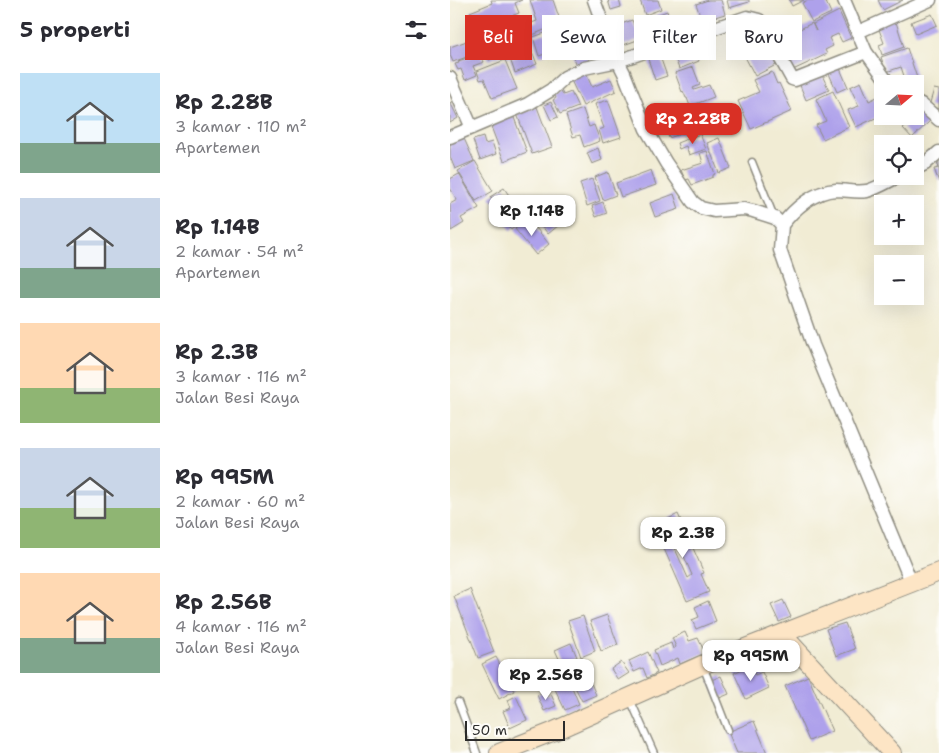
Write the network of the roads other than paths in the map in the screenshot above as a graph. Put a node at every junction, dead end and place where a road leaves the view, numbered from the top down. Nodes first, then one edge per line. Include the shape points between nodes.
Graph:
1 (594, 0) edge
2 (844, 0) edge
3 (930, 0) edge
4 (858, 32) junction
5 (866, 52) junction
6 (618, 61) junction
7 (883, 75) edge
8 (450, 78) edge
9 (924, 107) edge
10 (939, 120) edge
11 (472, 128) junction
12 (450, 137) edge
13 (939, 152) edge
14 (752, 162) dead end
15 (924, 164) edge
16 (880, 185) edge
17 (778, 222) junction
18 (939, 572) edge
19 (912, 584) junction
20 (782, 634) junction
21 (702, 665) junction
22 (629, 698) junction
23 (458, 702) dead end
24 (728, 730) dead end
25 (477, 753) edge
26 (499, 753) edge
27 (654, 753) edge
28 (892, 753) edge

1 - 6 street
2 - 4 street
3 - 4 street
4 - 5 street
5 - 6 street via 795,80 759,20 747,17
5 - 7 street
6 - 11 street via 584,68 565,77 528,104
6 - 17 street via 646,129 693,202 714,211 744,209
8 - 11 street
9 - 10 street
11 - 12 street
13 - 15 street
14 - 17 lane
16 - 17 street via 868,191 836,190 817,195
17 - 19 street via 780,250 810,336
18 - 19 main road
19 - 20 main road
20 - 21 main road
20 - 28 main road
21 - 22 main road
21 - 24 lane
22 - 26 main road
22 - 27 lane
23 - 25 lane

